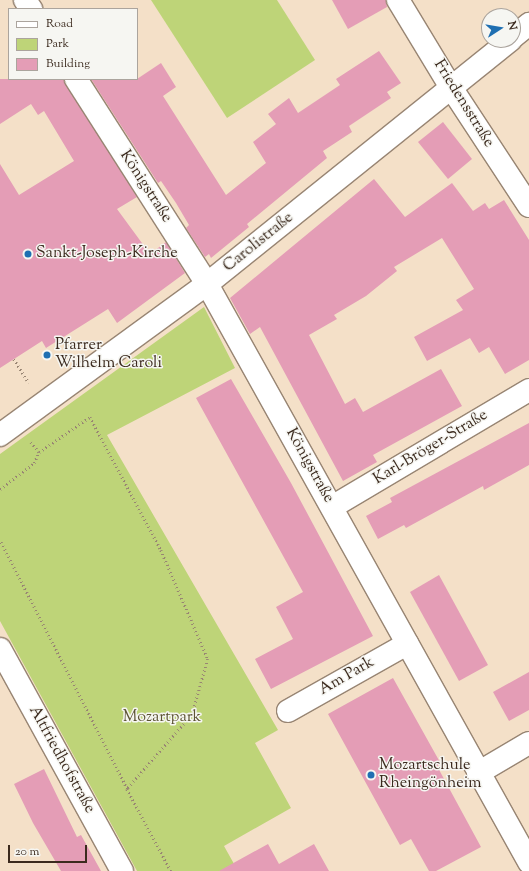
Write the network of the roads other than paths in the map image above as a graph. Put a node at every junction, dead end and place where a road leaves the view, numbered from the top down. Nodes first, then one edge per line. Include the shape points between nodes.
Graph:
1 (398, 0) edge
2 (529, 24) edge
3 (521, 30) edge
4 (500, 48) edge
5 (77, 80) edge
6 (452, 88) junction
7 (529, 206) edge
8 (206, 284) junction
9 (529, 390) edge
10 (0, 435) edge
11 (332, 507) junction
12 (407, 644) junction
13 (0, 649) edge
14 (288, 711) dead end
15 (529, 743) edge
16 (478, 772) junction
17 (529, 862) edge
18 (122, 871) edge

1 - 6 street, Friedensstraße
2 - 3 street
4 - 6 street, Carolistraße
5 - 8 street, Königstraße
6 - 7 street, Friedensstraße
6 - 8 street, Carolistraße
8 - 10 street, Carolistraße
8 - 11 street, Königstraße
9 - 11 street, Karl-Bröger-Straße
11 - 12 street, Königstraße
12 - 14 street, Am Park
12 - 16 street, Königstraße
13 - 18 street, Altfriedhofstraße
15 - 16 street
16 - 17 street, Königstraße

